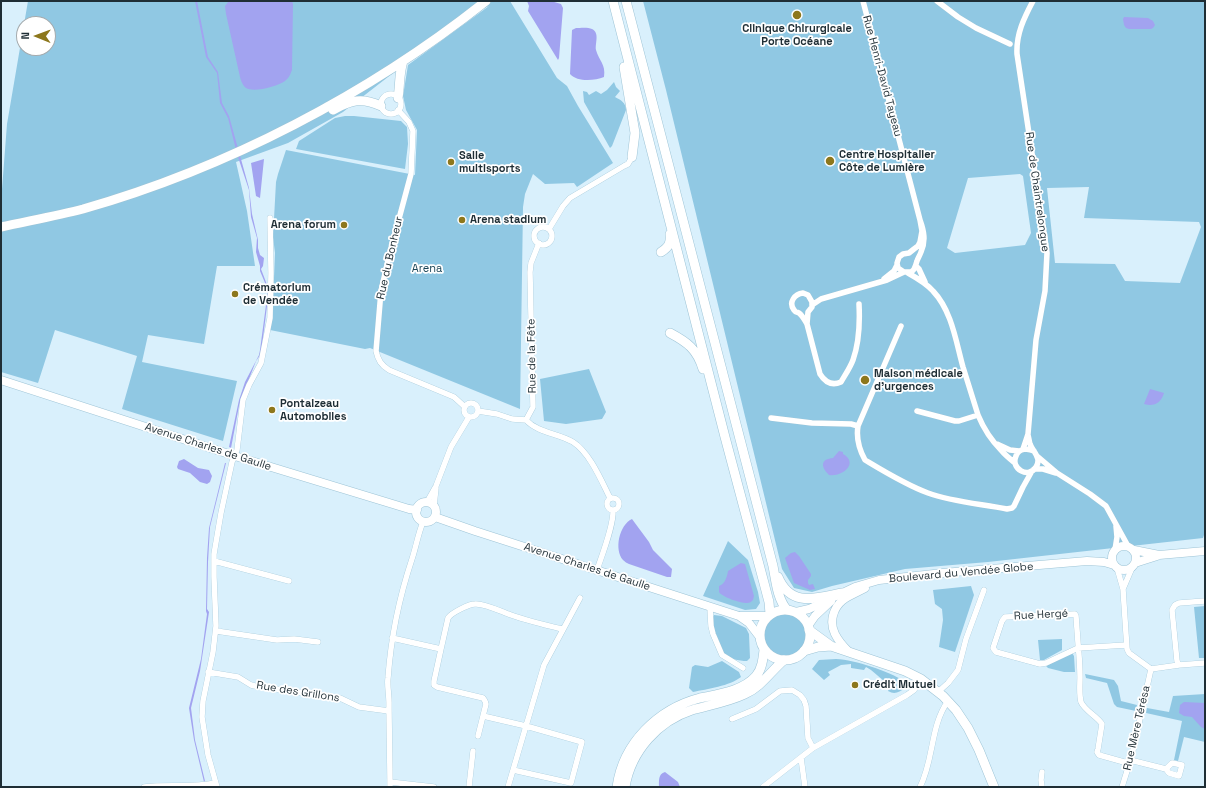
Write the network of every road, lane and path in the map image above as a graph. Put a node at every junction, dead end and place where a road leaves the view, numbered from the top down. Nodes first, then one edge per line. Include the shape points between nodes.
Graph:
1 (486, 1) edge
2 (626, 1) edge
3 (863, 1) edge
4 (937, 1) edge
5 (1033, 1) edge
6 (613, 4) edge
7 (1010, 44) dead end
8 (403, 61) junction
9 (398, 98) junction
10 (381, 106) junction
11 (398, 110) junction
12 (296, 123) junction
13 (632, 157) joint
14 (667, 211) junction
15 (270, 218) dead end
16 (920, 220) junction
17 (1, 227) edge
18 (549, 229) junction
19 (539, 243) junction
20 (661, 252) dead end
21 (909, 253) junction
22 (916, 264) junction
23 (898, 265) junction
24 (906, 272) junction
25 (925, 282) junction
26 (878, 283) junction
27 (810, 297) junction
28 (821, 299) junction
29 (859, 304) dead end
30 (812, 305) junction
31 (808, 312) junction
32 (799, 314) junction
33 (807, 324) junction
34 (901, 326) dead end
35 (670, 333) dead end
36 (1, 380) edge
37 (465, 407) junction
38 (478, 411) junction
39 (917, 411) dead end
40 (978, 415) junction
41 (469, 417) junction
42 (771, 418) dead end
43 (526, 420) junction
44 (858, 426) junction
45 (1028, 434) junction
46 (725, 437) junction
47 (995, 443) junction
48 (1021, 450) junction
49 (1036, 454) junction
50 (234, 456) junction
51 (1015, 463) junction
52 (1033, 470) junction
53 (1020, 471) junction
54 (1056, 473) junction
55 (1023, 487) junction
56 (610, 498) junction
57 (430, 504) junction
58 (417, 510) junction
59 (613, 510) junction
60 (435, 517) junction
61 (1115, 521) junction
62 (423, 522) junction
63 (1131, 548) junction
64 (1114, 551) junction
65 (1205, 551) edge
66 (1159, 555) junction
67 (214, 561) junction
68 (1088, 561) junction
69 (1134, 565) junction
70 (773, 566) junction
71 (1116, 566) junction
72 (597, 570) junction
73 (880, 580) junction
74 (289, 581) dead end
75 (1123, 589) junction
76 (984, 590) dead end
77 (840, 594) junction
78 (580, 598) dead end
79 (1205, 601) edge
80 (710, 607) junction
81 (792, 611) junction
82 (769, 615) junction
83 (739, 616) junction
84 (809, 628) junction
85 (562, 629) junction
86 (216, 631) junction
87 (759, 636) junction
88 (392, 638) junction
89 (318, 642) dead end
90 (1126, 645) junction
91 (831, 646) junction
92 (1078, 648) junction
93 (441, 649) junction
94 (764, 650) junction
95 (804, 651) junction
96 (848, 651) junction
97 (784, 660) junction
98 (1205, 663) edge
99 (1179, 664) junction
100 (743, 668) dead end
101 (1151, 669) junction
102 (208, 672) junction
103 (921, 679) junction
104 (938, 692) junction
105 (948, 700) junction
106 (388, 711) junction
107 (483, 716) junction
108 (732, 719) dead end
109 (526, 726) junction
110 (478, 736) dead end
111 (813, 748) junction
112 (473, 751) dead end
113 (801, 758) junction
114 (1130, 762) junction
115 (1166, 768) dead end
116 (514, 770) junction
117 (1042, 772) dead end
118 (216, 785) edge
119 (390, 785) edge
120 (144, 787) edge
121 (434, 787) edge
122 (469, 787) edge
123 (508, 787) edge
124 (617, 787) edge
125 (625, 787) edge
126 (763, 787) edge
127 (805, 787) edge
128 (920, 787) edge
129 (994, 787) edge
130 (1042, 787) edge
131 (1122, 787) edge

1 - 8 main road
2 - 70 main road
3 - 16 street, Rue Henri-David Tayeau
4 - 7 street via 976,28
5 - 45 street, Rue de Chaintrelongue via 1018,37 1017,54 1047,253
6 - 13 main road via 634,123
6 - 14 main road
8 - 9 main road
8 - 12 main road
9 - 10 street via 393,95 387,96 382,100
9 - 11 street
10 - 11 street via 390,114
10 - 12 main road via 369,101 352,101 318,117
11 - 37 street, Rue du Bonheur via 413,131 411,174 381,291 376,351 382,365 389,370 454,397
12 - 17 main road via 163,183 83,209
13 - 18 street via 628,164 570,198
14 - 20 main road via 671,239 667,248
14 - 46 main road
15 - 50 street via 270,318 261,363 243,400 237,450
16 - 21 street via 920,242
16 - 22 street via 924,229 924,243
18 - 19 street via 552,237 550,242
18 - 19 street, Rue de la Fête via 544,227 536,231 534,236
19 - 43 street, Rue de la Fête via 530,272 532,407
21 - 22 street via 914,256
21 - 23 street via 900,256
22 - 24 street via 913,270
22 - 25 street
23 - 24 street via 900,270
23 - 26 street
24 - 25 street
24 - 26 street
25 - 40 street via 934,291 948,316
26 - 28 street
27 - 28 street
27 - 30 street
27 - 32 street via 803,293 792,300 792,307
28 - 30 street
29 - 33 street via 860,318 853,360 841,382 836,384 823,379 820,374
30 - 31 street
31 - 32 street
31 - 33 street
32 - 33 street
34 - 44 street
35 - 46 main road via 684,341 696,353
36 - 50 main road, Avenue Charles de Gaulle
37 - 38 street via 473,403
37 - 41 street via 464,412
38 - 41 street via 476,416
38 - 43 street
39 - 40 street via 954,421
40 - 47 street
41 - 57 street via 451,447
42 - 44 street
43 - 56 street via 535,428 563,438 580,448
44 - 55 street via 857,439 865,460 930,494 1010,509
45 - 48 street, Rue de Chaintrelongue
45 - 49 street, Rue de Chaintrelongue
46 - 82 main road via 763,577 769,602
47 - 48 street
47 - 51 street
48 - 49 street via 1027,449
48 - 51 street via 1015,456
49 - 52 street via 1038,460
49 - 54 street
50 - 58 main road, Avenue Charles de Gaulle
50 - 67 street via 217,533
51 - 53 street
52 - 53 street
52 - 54 street via 1043,469
52 - 55 street
53 - 55 street
54 - 61 street via 1100,501
56 - 59 street via 606,505
56 - 59 street via 616,498 619,503 618,508
57 - 58 main road via 420,504
57 - 60 main road via 436,510
58 - 62 main road via 417,516
59 - 72 street via 613,518
60 - 62 main road via 429,522
60 - 72 main road, Avenue Charles de Gaulle
61 - 63 street
61 - 64 street via 1117,537
62 - 88 street via 408,570
63 - 64 main road via 1121,546
63 - 66 main road
63 - 69 main road via 1136,556
64 - 68 main road, Boulevard du Vendée Globe
64 - 71 main road via 1112,561
65 - 66 main road
66 - 69 main road
67 - 74 street
67 - 86 street
68 - 71 main road, Boulevard du Vendée Globe
68 - 73 main road, Boulevard du Vendée Globe
69 - 71 main road via 1124,570
69 - 75 street
70 - 77 main road via 785,589 800,598 812,599
70 - 81 main road via 780,597 783,604
71 - 75 street
72 - 80 main road, Avenue Charles de Gaulle
73 - 77 main road, Boulevard du Vendée Globe
73 - 96 main road via 845,599 835,610 833,628 837,638
75 - 90 street
76 - 104 street via 958,670
77 - 81 main road, Boulevard du Vendée Globe via 809,609
77 - 84 main road, Boulevard du Vendée Globe via 815,616
78 - 85 street
79 - 99 street via 1174,605 1172,610
80 - 83 main road, Avenue Charles de Gaulle
80 - 100 street via 713,634 722,655
81 - 82 main road via 778,610
81 - 84 main road via 803,618
82 - 83 main road
82 - 87 main road via 761,625
83 - 87 main road via 749,623
84 - 91 main road
84 - 95 main road via 809,641
85 - 93 street via 476,604 450,614
85 - 109 street via 544,665
86 - 89 street via 277,640
86 - 102 street
87 - 94 main road
88 - 93 street
88 - 106 street
90 - 92 street
90 - 101 street via 1129,653
91 - 95 main road
91 - 96 main road
92 - 92 street, Rue Hergé via 1040,664 996,652 994,648 1005,617 1071,613 1076,616
92 - 114 street via 1081,702 1102,724 1097,752 1102,757
93 - 107 street via 434,685 483,698 486,704
94 - 97 main road via 773,657
94 - 124 main road via 758,674 748,683 731,691 678,706 650,725 629,751 620,771
95 - 97 main road via 795,658
96 - 103 main road via 898,668
97 - 125 main road via 751,691 735,699 682,714 656,731 637,755
98 - 99 street
99 - 101 street
101 - 114 street, Rue Mère Térésa
102 - 106 street, Rue des Grillons via 238,677 255,686 340,698 359,707
102 - 118 street via 202,717
103 - 104 main road
103 - 111 street via 907,695
104 - 105 main road
105 - 128 street via 939,717
105 - 129 main road via 968,728
106 - 119 street
107 - 109 street
107 - 110 street
108 - 111 street via 756,709 780,691 792,690 800,695 806,706 808,738
109 - 116 street
109 - 116 street via 582,742 571,783
111 - 113 street
112 - 122 street
113 - 126 street
113 - 127 street
114 - 115 street
114 - 131 street, Rue Mère Térésa
116 - 123 street
117 - 130 street
118 - 120 street
119 - 121 street

